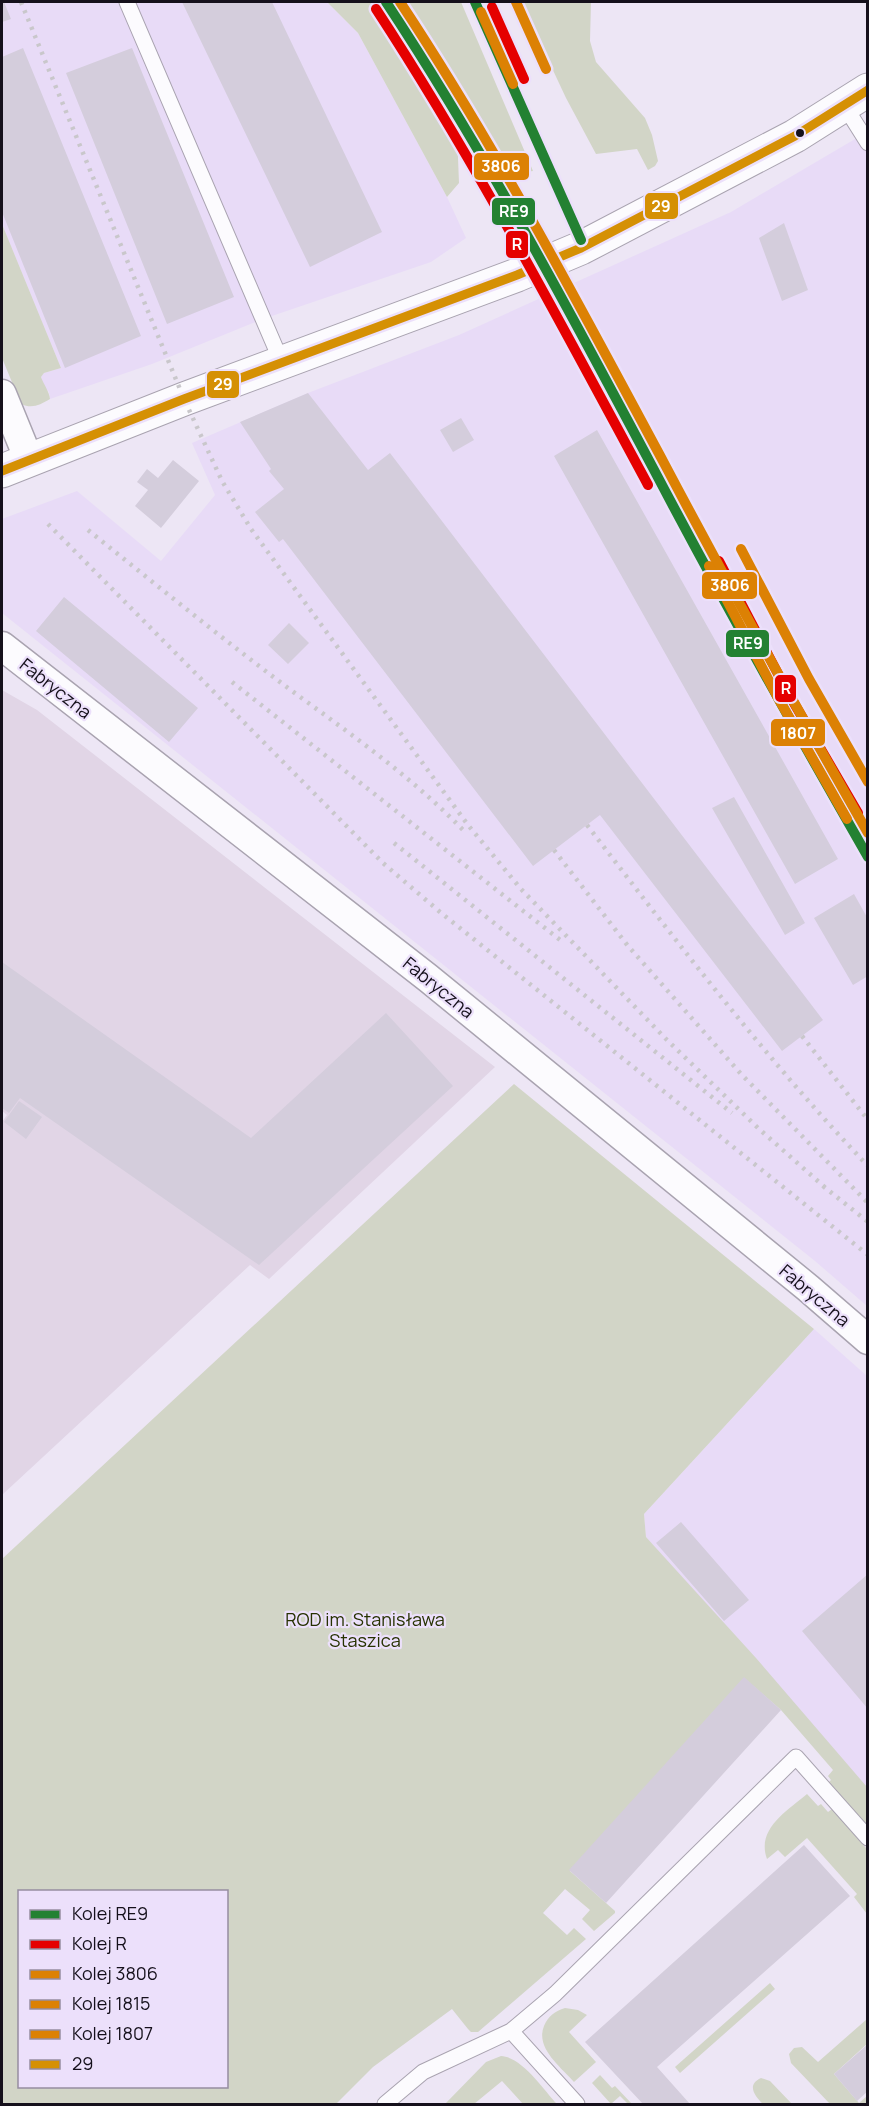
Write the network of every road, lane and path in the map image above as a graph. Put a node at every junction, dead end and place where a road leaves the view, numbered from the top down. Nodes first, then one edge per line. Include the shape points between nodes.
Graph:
1 (127, 2) edge
2 (856, 97) edge
3 (867, 143) edge
4 (282, 363) junction
5 (2, 394) edge
6 (15, 465) edge
7 (2, 646) edge
8 (867, 1340) edge
9 (867, 1838) edge
10 (511, 2031) junction
11 (385, 2104) edge
12 (577, 2104) edge

1 - 4 lane
2 - 3 lane
2 - 4 street via 795,136 581,248
4 - 6 street
5 - 6 street
7 - 8 street, Fabryczna via 428,978
9 - 10 lane via 796,1757 555,1994
10 - 11 lane via 423,2072
10 - 12 lane

